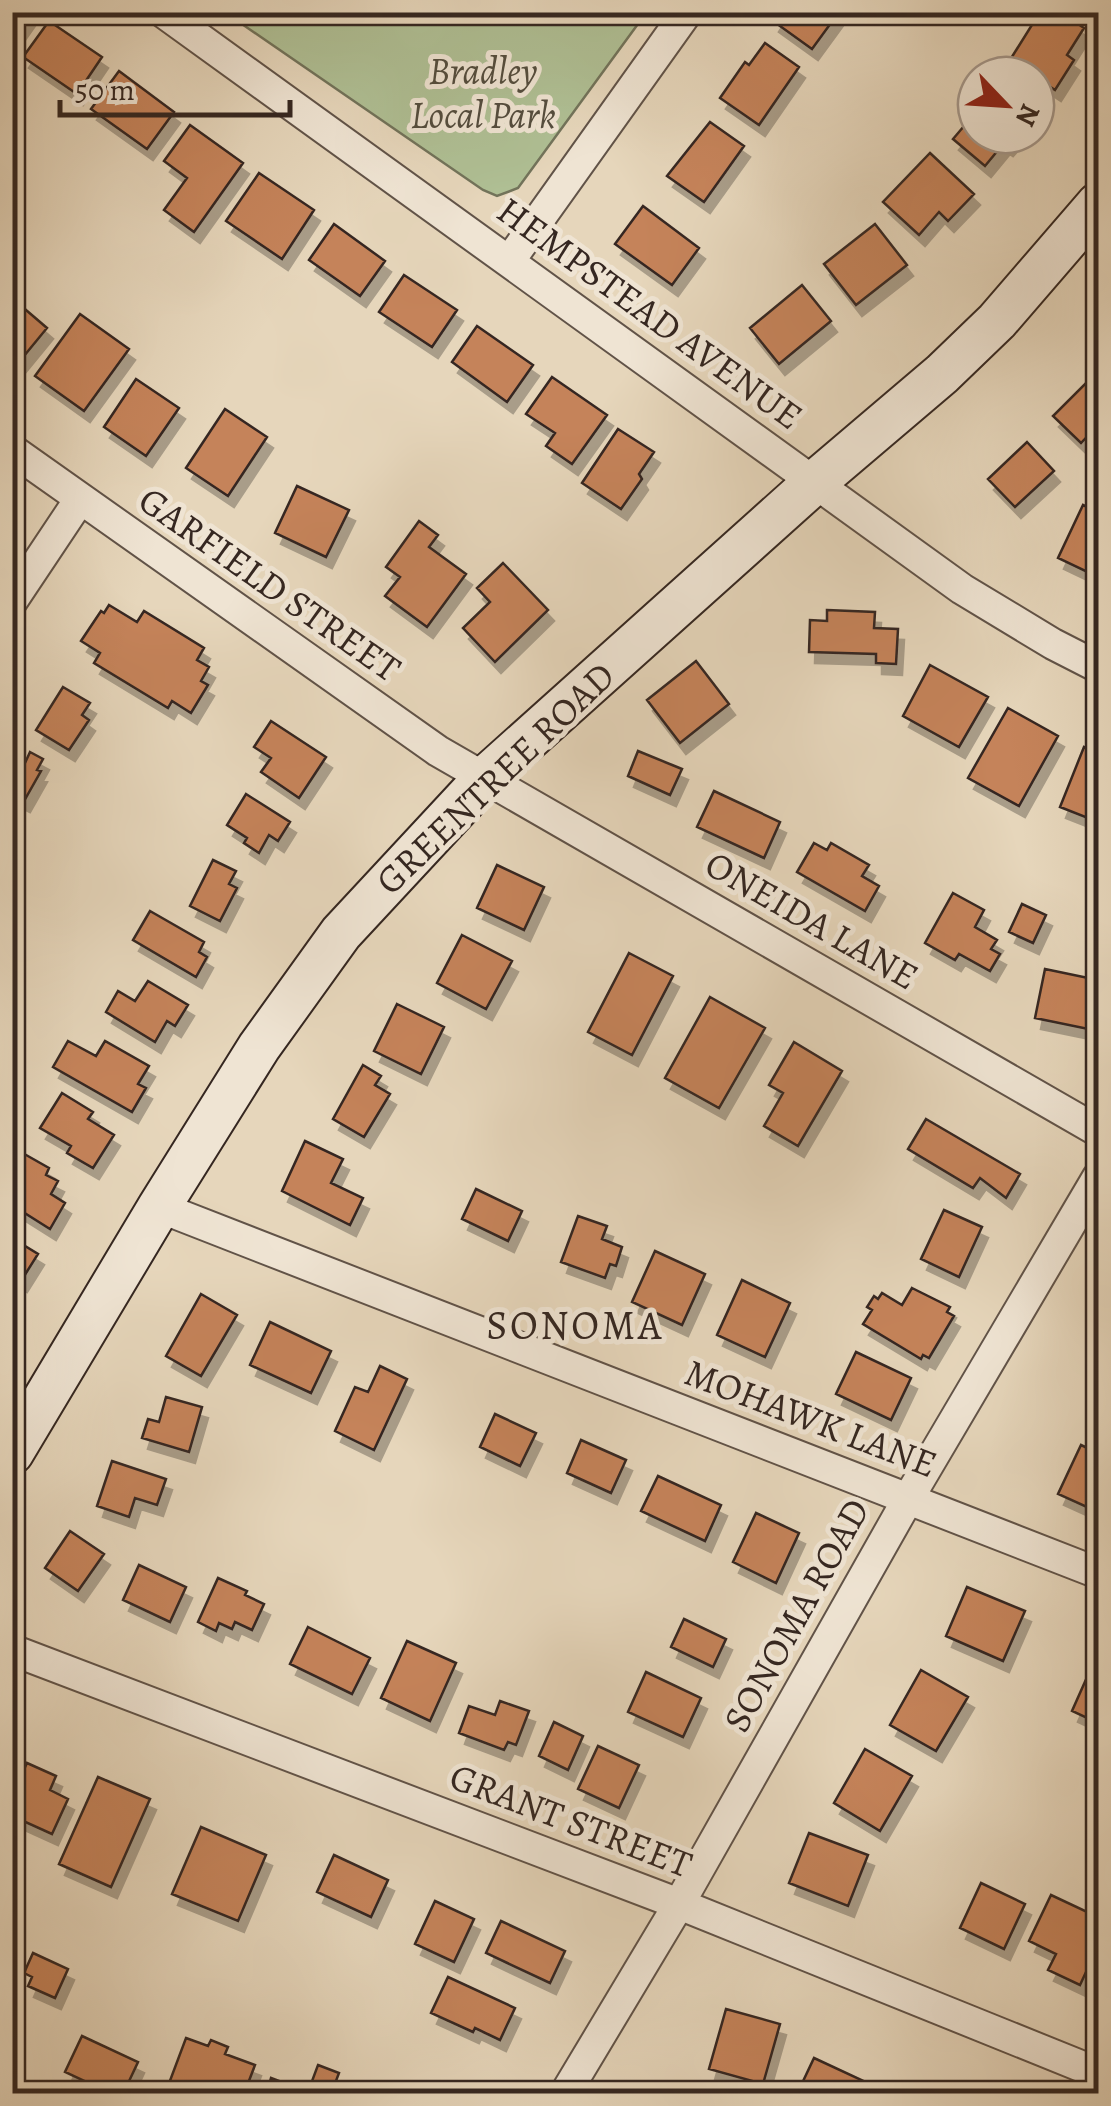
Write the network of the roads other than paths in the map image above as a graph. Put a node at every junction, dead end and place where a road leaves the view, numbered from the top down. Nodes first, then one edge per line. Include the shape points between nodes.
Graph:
1 (163, 12) edge
2 (687, 12) edge
3 (1098, 204) edge
4 (510, 260) junction
5 (12, 450) edge
6 (815, 482) junction
7 (80, 499) junction
8 (12, 601) edge
9 (1098, 667) edge
10 (486, 778) junction
11 (1098, 1132) edge
12 (1098, 1177) edge
13 (159, 1206) junction
14 (12, 1453) edge
15 (908, 1499) junction
16 (1098, 1573) edge
17 (12, 1650) edge
18 (679, 1904) junction
19 (1098, 2073) edge
20 (565, 2094) edge

1 - 4 street, HEMPSTEAD AVENUE
2 - 4 street
3 - 6 street, GREENTREE ROAD via 997,321
4 - 6 street, HEMPSTEAD AVENUE
5 - 7 street, GARFIELD STREET
6 - 9 street, HEMPSTEAD AVENUE via 962,589
6 - 10 street, GREENTREE ROAD
7 - 8 street
7 - 10 street, GARFIELD STREET
10 - 11 street, ONEIDA LANE
10 - 13 street, GREENTREE ROAD via 387,880 299,987
12 - 15 street, SONOMA ROAD
13 - 14 street, GREENTREE ROAD
13 - 15 street, MOHAWK LANE
15 - 16 street, MOHAWK LANE
15 - 18 street, SONOMA ROAD
17 - 18 street, GRANT STREET
18 - 19 street, GRANT STREET
18 - 20 street, SONOMA ROAD

